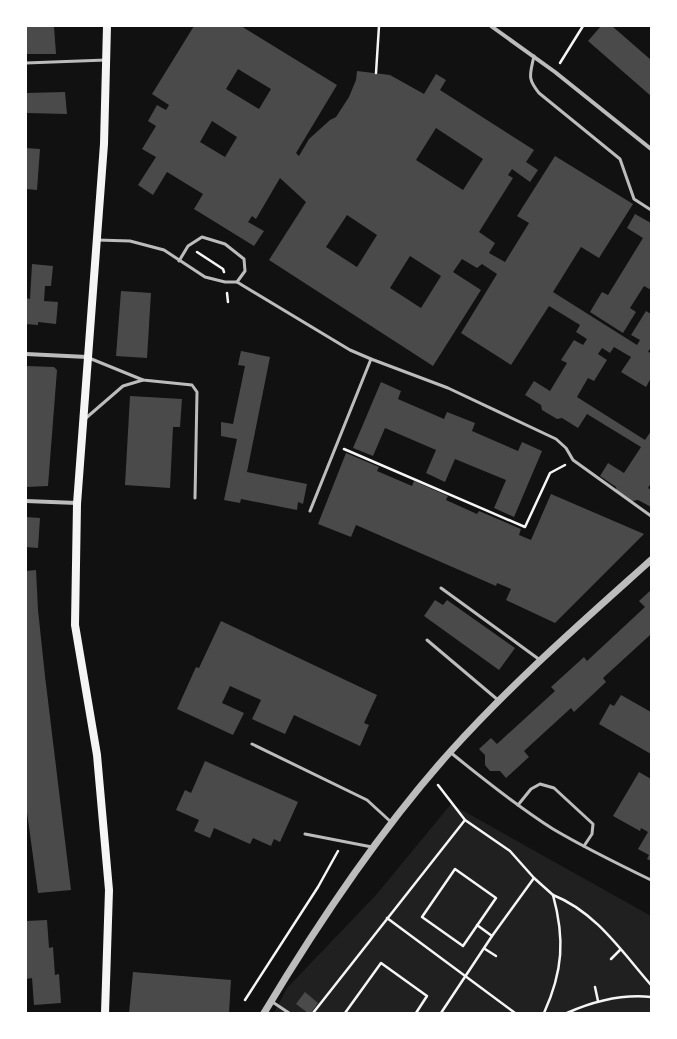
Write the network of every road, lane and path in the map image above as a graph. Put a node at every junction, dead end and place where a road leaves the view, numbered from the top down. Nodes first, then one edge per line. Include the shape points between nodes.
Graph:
1 (107, 26) edge
2 (379, 26) edge
3 (491, 26) edge
4 (583, 26) edge
5 (534, 56) junction
6 (107, 60) junction
7 (26, 63) edge
8 (555, 72) junction
9 (376, 73) dead end
10 (651, 149) edge
11 (651, 210) edge
12 (96, 240) junction
13 (188, 246) junction
14 (179, 261) junction
15 (225, 282) junction
16 (237, 282) junction
17 (26, 354) edge
18 (87, 357) junction
19 (371, 359) junction
20 (143, 380) junction
21 (83, 420) junction
22 (336, 445) junction
23 (573, 460) junction
24 (195, 498) dead end
25 (26, 501) edge
26 (77, 504) junction
27 (310, 511) dead end
28 (651, 516) edge
29 (651, 560) edge
30 (440, 588) dead end
31 (427, 640) dead end
32 (540, 660) junction
33 (499, 701) junction
34 (252, 744) dead end
35 (450, 752) junction
36 (431, 774) junction
37 (518, 805) junction
38 (465, 820) junction
39 (392, 824) junction
40 (305, 834) dead end
41 (343, 842) junction
42 (584, 846) junction
43 (374, 847) junction
44 (534, 878) junction
45 (651, 880) edge
46 (553, 895) junction
47 (387, 918) junction
48 (477, 925) junction
49 (492, 936) junction
50 (485, 949) junction
51 (620, 950) junction
52 (496, 956) dead end
53 (611, 959) dead end
54 (465, 977) junction
55 (651, 985) edge
56 (595, 986) dead end
57 (651, 997) edge
58 (245, 1000) dead end
59 (271, 1001) junction
60 (598, 1001) junction
61 (105, 1013) edge
62 (264, 1013) edge
63 (289, 1013) edge
64 (313, 1013) edge
65 (345, 1013) edge
66 (416, 1013) edge
67 (441, 1013) edge
68 (515, 1013) edge
69 (544, 1013) edge
70 (567, 1013) edge

1 - 6 main road
2 - 9 path
3 - 5 street
4 - 8 path
5 - 8 street
5 - 11 lane via 529,77 532,84 620,159 634,199
6 - 7 lane
6 - 12 main road via 104,144
8 - 10 street
12 - 14 lane via 130,241 164,250
12 - 18 main road
13 - 14 lane
13 - 15 path via 223,269
13 - 16 lane via 202,237 225,244 244,259 245,271
14 - 15 lane via 205,277
15 - 16 lane
16 - 19 lane via 350,350
17 - 18 street
18 - 20 lane
18 - 21 main road
19 - 22 lane
19 - 23 lane via 448,388 556,439 566,448
20 - 21 lane via 123,386
20 - 24 lane via 192,385 197,392
21 - 26 main road
22 - 23 path via 525,527 550,473
22 - 27 lane
23 - 28 lane
25 - 26 street
26 - 61 main road via 75,626 97,755 109,890
29 - 32 street
30 - 32 lane
31 - 33 lane
32 - 33 street
33 - 35 street
34 - 39 lane via 367,800
35 - 36 street
35 - 37 lane
36 - 38 path
36 - 39 street
37 - 42 lane
37 - 42 lane via 531,789 540,784 554,788 593,824 592,834
38 - 44 path via 510,851
38 - 47 path
39 - 43 street
40 - 41 lane
41 - 43 lane
41 - 58 path via 318,887
42 - 45 lane
43 - 59 street
44 - 46 path
44 - 49 path
46 - 51 path via 569,901 584,912
46 - 69 path via 562,949 555,984
47 - 54 path
47 - 64 path
48 - 48 path via 463,946 422,917 456,869 496,898
48 - 49 path
49 - 50 path
50 - 52 path
50 - 54 path
51 - 53 path
51 - 55 path
54 - 67 path
54 - 68 path
56 - 60 path
57 - 60 path via 627,996
59 - 62 street
59 - 63 lane
60 - 70 path
65 - 66 path via 381,963 427,996

